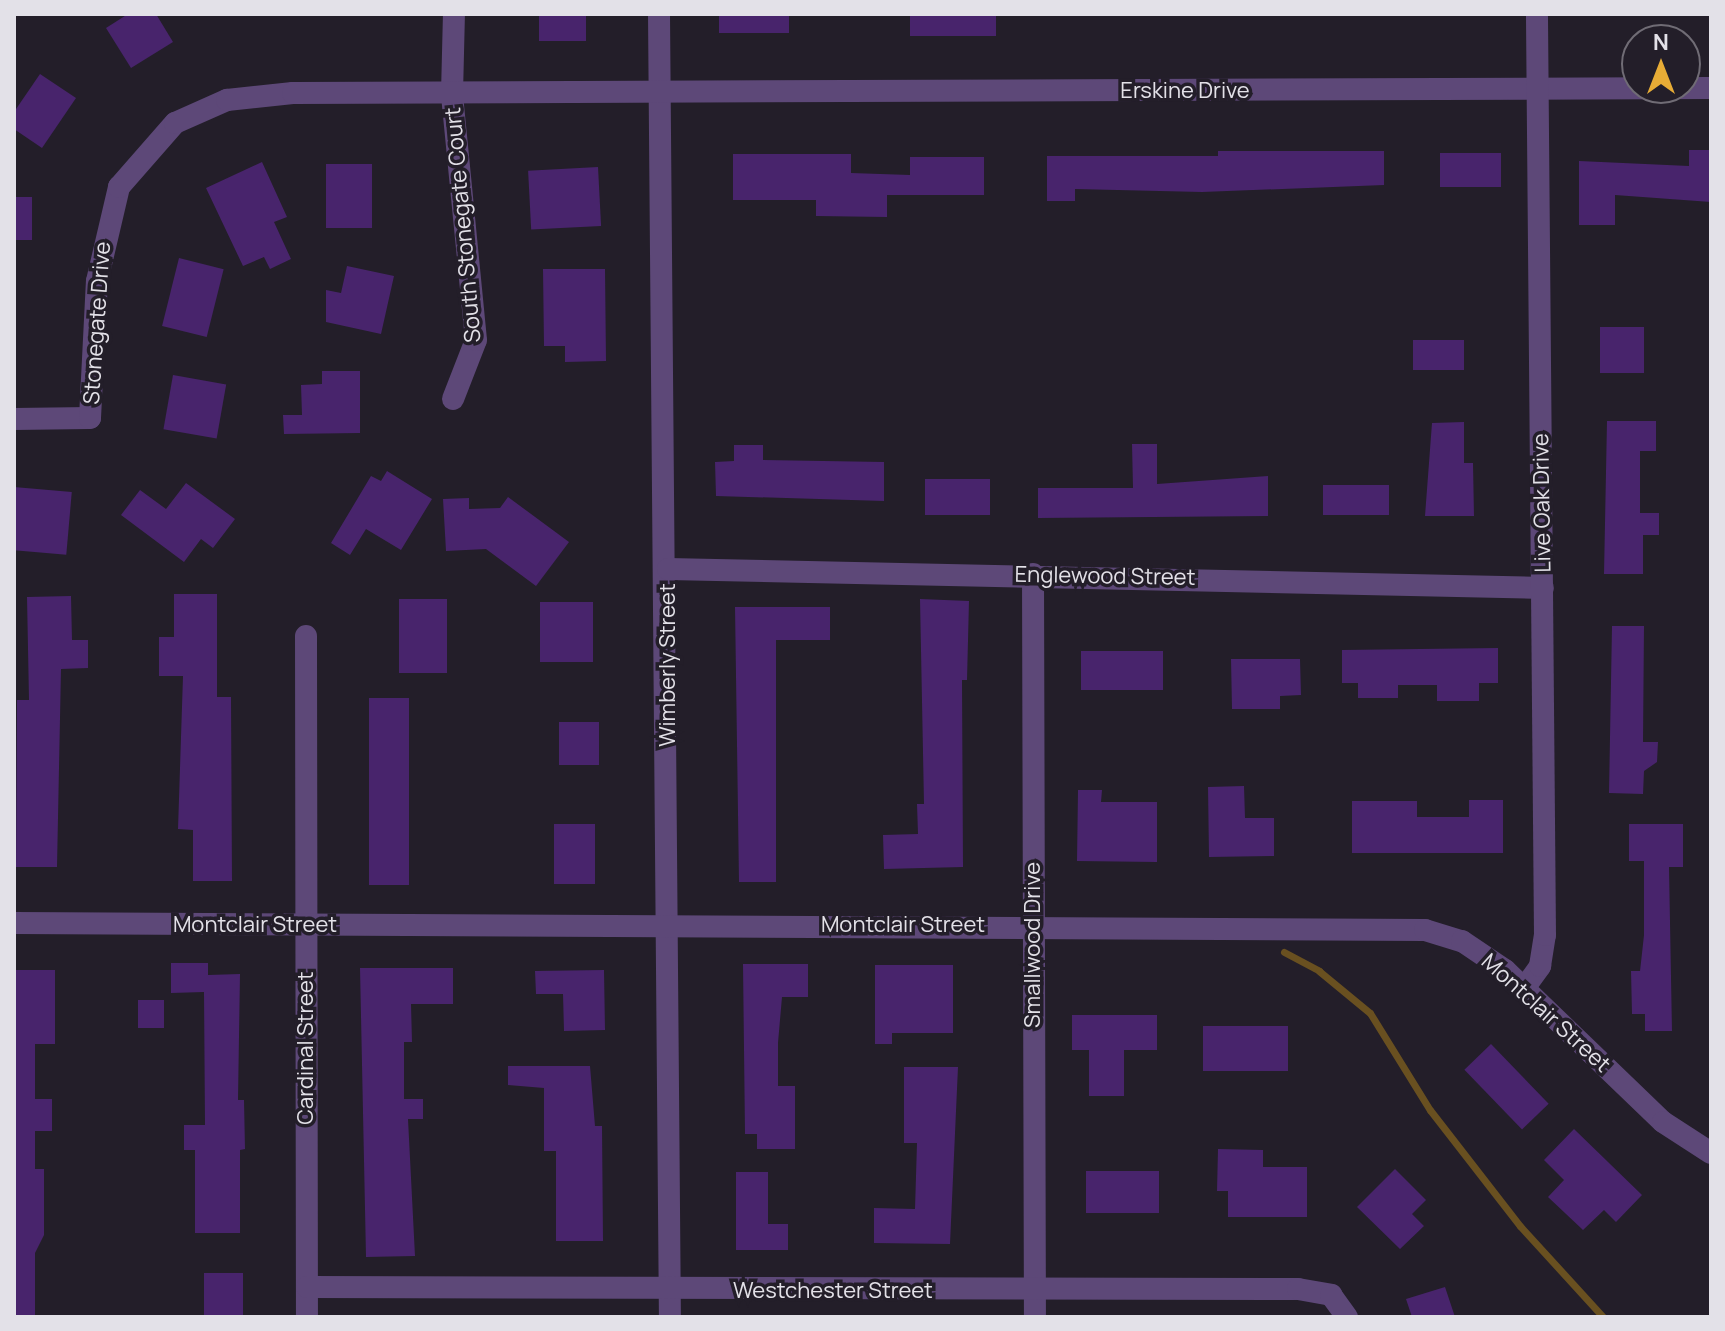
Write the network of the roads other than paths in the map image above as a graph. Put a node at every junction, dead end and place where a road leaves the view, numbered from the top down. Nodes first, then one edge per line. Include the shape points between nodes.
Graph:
1 (454, 14) edge
2 (659, 14) edge
3 (1537, 14) edge
4 (1711, 88) edge
5 (1536, 89) junction
6 (452, 94) junction
7 (660, 94) junction
8 (453, 399) dead end
9 (14, 419) edge
10 (668, 569) junction
11 (1033, 574) junction
12 (1543, 588) junction
13 (306, 636) dead end
14 (14, 923) edge
15 (306, 925) junction
16 (670, 925) junction
17 (1032, 925) junction
18 (1525, 987) junction
19 (1711, 1153) edge
20 (307, 1287) junction
21 (1035, 1290) junction
22 (670, 1291) junction
23 (307, 1317) edge
24 (670, 1317) edge
25 (1035, 1317) edge
26 (1347, 1317) edge

1 - 6 street
2 - 7 street, Wimberly Street
3 - 5 street, Live Oak Drive
4 - 5 street, Erskine Drive
5 - 7 street, Erskine Drive
5 - 12 street, Live Oak Drive
6 - 7 street, Stonegate Drive
6 - 8 street, South Stonegate Court via 476,327 472,360
6 - 9 street, Stonegate Drive via 248,96 175,123 126,173 107,219 94,312 90,418
7 - 10 street, Wimberly Street
10 - 11 street, Englewood Street
10 - 16 street, Wimberly Street
11 - 12 street, Englewood Street
11 - 17 street, Smallwood Drive
12 - 18 street, Live Oak Drive via 1545,935 1540,966
13 - 15 street, Cardinal Street
14 - 15 street, Montclair Street
15 - 16 street, Montclair Street
15 - 20 street, Cardinal Street
16 - 17 street, Montclair Street
16 - 22 street, Wimberly Street
17 - 18 street, Montclair Street via 1425,930 1473,948
17 - 21 street, Smallwood Drive
18 - 19 street, Montclair Street via 1663,1122
20 - 22 street, Westchester Street
20 - 23 street, Cardinal Street
21 - 22 street, Westchester Street
21 - 25 street, Smallwood Drive
21 - 26 street, Westchester Street via 1308,1290 1331,1295
22 - 24 street, Wimberly Street

